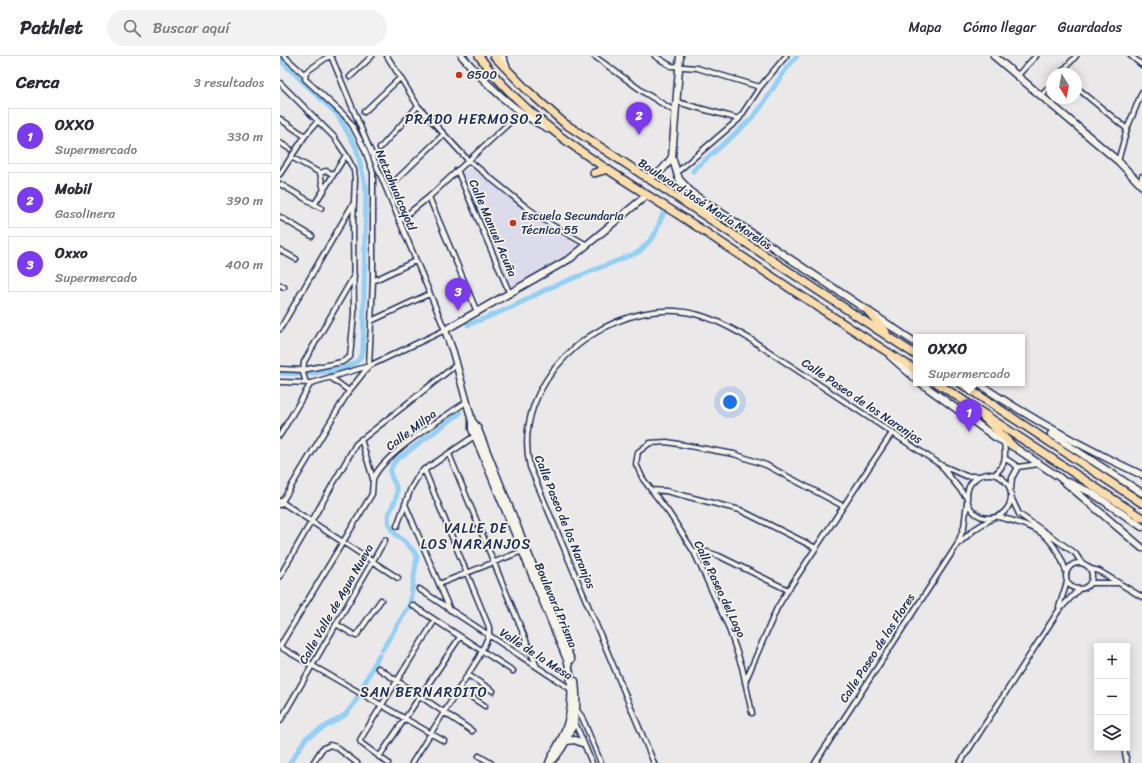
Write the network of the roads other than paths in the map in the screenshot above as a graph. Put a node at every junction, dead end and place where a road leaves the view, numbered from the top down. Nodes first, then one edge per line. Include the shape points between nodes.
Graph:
1 (284, 56) edge
2 (330, 56) edge
3 (372, 56) edge
4 (387, 56) edge
5 (462, 56) edge
6 (479, 56) edge
7 (494, 56) edge
8 (502, 56) edge
9 (594, 56) edge
10 (655, 56) edge
11 (680, 56) edge
12 (786, 56) edge
13 (994, 56) edge
14 (1036, 56) edge
15 (1076, 56) edge
16 (1131, 56) edge
17 (1142, 65) edge
18 (680, 67) junction
19 (1066, 68) edge
20 (508, 70) junction
21 (305, 75) junction
22 (1017, 76) junction
23 (350, 77) dead end
24 (400, 78) junction
25 (280, 83) edge
26 (760, 86) junction
27 (1046, 91) edge
28 (1082, 92) edge
29 (1142, 92) edge
30 (1042, 96) junction
31 (677, 102) junction
32 (418, 106) junction
33 (364, 112) dead end
34 (521, 112) junction
35 (676, 112) junction
36 (280, 119) edge
37 (739, 119) junction
38 (317, 122) junction
39 (1127, 130) junction
40 (553, 131) junction
41 (443, 135) junction
42 (305, 136) junction
43 (280, 142) edge
44 (380, 148) dead end
45 (290, 149) dead end
46 (346, 155) junction
47 (291, 157) junction
48 (672, 157) junction
49 (467, 159) junction
50 (1118, 161) junction
51 (608, 169) junction
52 (457, 170) junction
53 (320, 173) junction
54 (594, 173) dead end
55 (280, 174) edge
56 (334, 174) junction
57 (676, 174) junction
58 (1142, 176) edge
59 (645, 178) junction
60 (396, 180) dead end
61 (280, 184) edge
62 (1141, 185) edge
63 (662, 189) junction
64 (324, 191) junction
65 (647, 195) junction
66 (429, 197) junction
67 (353, 204) junction
68 (314, 205) junction
69 (321, 208) dead end
70 (280, 217) edge
71 (729, 220) junction
72 (399, 222) junction
73 (312, 236) dead end
74 (588, 245) junction
75 (280, 250) edge
76 (296, 259) dead end
77 (415, 261) junction
78 (354, 276) junction
79 (373, 281) junction
80 (429, 294) junction
81 (510, 294) junction
82 (867, 310) junction
83 (478, 312) junction
84 (371, 321) junction
85 (280, 330) edge
86 (445, 330) junction
87 (893, 339) junction
88 (913, 341) edge
89 (884, 350) junction
90 (913, 352) edge
91 (456, 365) junction
92 (369, 366) junction
93 (913, 368) edge
94 (280, 369) edge
95 (303, 370) junction
96 (330, 376) junction
97 (913, 376) edge
98 (280, 382) edge
99 (306, 383) junction
100 (311, 383) junction
101 (925, 386) edge
102 (941, 386) edge
103 (965, 386) edge
104 (982, 386) edge
105 (349, 390) junction
106 (466, 402) junction
107 (971, 406) junction
108 (1029, 417) junction
109 (892, 433) junction
110 (477, 434) junction
111 (280, 435) edge
112 (360, 439) junction
113 (1004, 442) junction
114 (1014, 447) junction
115 (449, 454) junction
116 (1006, 459) junction
117 (1040, 464) junction
118 (941, 465) junction
119 (1018, 467) junction
120 (424, 469) junction
121 (995, 474) junction
122 (1142, 475) edge
123 (979, 476) junction
124 (1059, 478) junction
125 (373, 479) junction
126 (1011, 489) junction
127 (651, 490) junction
128 (1142, 493) edge
129 (1012, 499) junction
130 (967, 500) junction
131 (281, 503) edge
132 (405, 503) junction
133 (1142, 503) edge
134 (843, 506) junction
135 (998, 517) junction
136 (993, 518) junction
137 (1142, 518) edge
138 (312, 523) junction
139 (397, 526) dead end
140 (1142, 527) edge
141 (385, 540) dead end
142 (342, 543) junction
143 (957, 545) junction
144 (816, 548) junction
145 (1142, 548) edge
146 (524, 550) junction
147 (694, 552) junction
148 (372, 561) junction
149 (495, 562) junction
150 (1081, 562) junction
151 (1091, 569) junction
152 (1066, 571) junction
153 (467, 574) junction
154 (280, 576) edge
155 (398, 578) dead end
156 (1067, 582) junction
157 (1117, 582) junction
158 (1090, 583) junction
159 (439, 584) junction
160 (419, 589) dead end
161 (1078, 589) junction
162 (788, 590) junction
163 (1142, 597) edge
164 (381, 600) dead end
165 (412, 605) dead end
166 (450, 610) junction
167 (1059, 610) junction
168 (435, 620) junction
169 (336, 624) junction
170 (489, 635) junction
171 (460, 637) junction
172 (280, 647) edge
173 (482, 652) junction
174 (312, 666) junction
175 (537, 667) junction
176 (378, 668) dead end
177 (513, 671) dead end
178 (468, 675) junction
179 (398, 681) junction
180 (745, 682) junction
181 (459, 689) junction
182 (572, 690) junction
183 (493, 691) dead end
184 (422, 696) junction
185 (382, 705) junction
186 (485, 706) dead end
187 (574, 707) junction
188 (444, 713) junction
189 (752, 713) dead end
190 (570, 715) junction
191 (406, 718) junction
192 (280, 721) edge
193 (575, 722) junction
194 (472, 731) dead end
195 (431, 732) junction
196 (444, 741) dead end
197 (567, 741) junction
198 (582, 743) junction
199 (1125, 751) edge
200 (479, 756) dead end
201 (379, 757) junction
202 (355, 762) edge
203 (313, 763) edge
204 (388, 763) edge
205 (412, 763) edge
206 (491, 763) edge
207 (550, 763) edge
208 (592, 763) edge
209 (601, 763) edge
210 (654, 763) edge
211 (815, 763) edge
212 (960, 763) edge
213 (1127, 763) edge

1 - 21 street
2 - 21 street
2 - 72 street, Netzahualcoyotl
3 - 23 street
4 - 24 street
5 - 34 street via 483,80
6 - 40 main road, Boulevard José María Morelos via 496,78
7 - 20 main road, Boulevard José María Morelos
8 - 20 street
9 - 35 street via 644,93
10 - 18 street via 671,66
11 - 18 street, Boulevard José María Morelos
12 - 26 street
13 - 22 street
14 - 22 street
15 - 19 street
16 - 17 street
18 - 26 street via 698,68
18 - 31 street, Boulevard José María Morelos
20 - 59 main road, Boulevard José María Morelos via 554,116
21 - 79 street via 307,81 352,125 371,164 374,180
22 - 30 street
24 - 32 street
24 - 33 street
25 - 38 street
26 - 37 street
27 - 30 street
28 - 39 street
29 - 39 street
30 - 50 street
31 - 35 street, Boulevard José María Morelos
31 - 37 street
32 - 41 street
32 - 44 street
34 - 40 street
34 - 49 street
35 - 48 street, Boulevard José María Morelos
36 - 42 street
37 - 57 street
38 - 42 street
38 - 46 street via 334,137
39 - 50 street
40 - 51 main road, Boulevard José María Morelos
41 - 49 street
41 - 60 street
42 - 47 street
43 - 45 street
46 - 56 street
46 - 67 street via 355,179
47 - 53 street
47 - 55 street
48 - 57 street, Boulevard José María Morelos
48 - 59 street via 657,175
49 - 52 street
49 - 74 street via 526,207
50 - 62 street
51 - 54 main road
51 - 65 main road, Boulevard José María Morelos
52 - 66 street
52 - 81 street, Calle Manuel Acuña
53 - 56 street via 326,171
53 - 64 street
56 - 64 street
57 - 71 street, Boulevard José María Morelos via 693,194
58 - 62 street
59 - 63 main road, Boulevard José María Morelos
61 - 68 street
63 - 71 main road
63 - 87 main road, Boulevard José María Morelos
64 - 68 street
65 - 74 street
65 - 89 main road, Boulevard José María Morelos
66 - 72 street
66 - 83 street
67 - 78 street
67 - 85 street
68 - 69 street
70 - 73 street
71 - 82 street, Boulevard José María Morelos
72 - 77 street, Netzahualcoyotl
74 - 81 street via 554,270
75 - 76 street
77 - 79 street
77 - 80 street, Netzahualcoyotl
78 - 95 street via 309,352
78 - 95 street via 350,357 342,362
79 - 84 street
80 - 84 street
80 - 86 street, Netzahualcoyotl
81 - 83 street
82 - 87 main road
82 - 88 street, Boulevard José María Morelos
83 - 86 street
84 - 92 street
86 - 91 street, Boulevard Prisma
86 - 92 street
87 - 90 main road, Boulevard José María Morelos
89 - 93 main road, Boulevard José María Morelos
89 - 97 street
91 - 106 street, Boulevard Prisma
91 - 112 street
92 - 96 street
92 - 105 street
94 - 95 street
95 - 99 street
96 - 100 street
96 - 105 street
98 - 99 street
99 - 100 street
100 - 111 street
101 - 113 street
102 - 107 main road
103 - 133 main road
104 - 108 street
105 - 131 street
106 - 110 street, Boulevard Prisma
106 - 125 street, Calle Milpa via 390,457 376,471
107 - 114 main road
107 - 137 main road
108 - 122 street
108 - 128 street
109 - 118 street, Calle Paseo de los Naranjos
109 - 134 street, Calle Paseo del Lago
109 - 210 street, Calle Paseo de los Naranjos via 750,339 727,326 692,313 657,312 617,321 583,340 554,368 543,386 529,426 527,442 530,467
110 - 115 street
110 - 146 street, Boulevard Prisma
112 - 125 street
112 - 138 street
113 - 114 street
113 - 116 street
114 - 117 street
115 - 120 street
115 - 149 street
116 - 119 street
116 - 121 street
117 - 119 street
117 - 124 street
118 - 123 street, Calle Paseo de los Naranjos via 966,476
118 - 130 street, Calle Paseo de los Naranjos
119 - 126 street via 1012,478
120 - 132 street via 414,481
120 - 153 street
121 - 123 street
121 - 126 street via 1002,477
123 - 130 street via 971,482
124 - 140 street via 1092,493
124 - 145 street
125 - 142 street via 372,494
126 - 129 street
127 - 134 street, Calle Paseo del Lago via 636,464 638,452 650,443 667,442 751,459
127 - 144 street via 666,491 740,510
127 - 147 street, Calle Paseo del Lago
129 - 135 street via 1006,511
129 - 150 street via 1019,514 1075,553
130 - 136 street via 977,515
130 - 143 street, Calle Paseo de las Flores via 964,527
131 - 138 street
132 - 139 street
132 - 159 street
134 - 144 street, Calle Paseo del Lago
135 - 136 street
135 - 152 street via 1027,525 1042,534 1057,549
136 - 143 street, Calle Paseo de las Flores
138 - 142 street
138 - 154 street
141 - 148 street, Calle Valle de Agua Nueva
142 - 148 street
142 - 172 street
143 - 211 street, Calle Paseo de las Flores
144 - 162 street, Calle Paseo del Lago
146 - 149 street
146 - 182 street, Boulevard Prisma via 565,655
146 - 187 street, Boulevard Prisma via 572,661
147 - 162 street via 707,552 719,556
147 - 180 street, Calle Paseo del Lago via 735,643
148 - 155 street
148 - 169 street, Calle Valle de Agua Nueva
149 - 153 street
149 - 175 street
150 - 151 street
150 - 152 street via 1075,563
151 - 157 street
151 - 158 street via 1093,574
152 - 156 street
153 - 159 street
153 - 170 street via 489,627
156 - 161 street
156 - 167 street
157 - 158 street
157 - 163 street
158 - 161 street via 1087,587
159 - 166 street
160 - 166 street, Valle de la Mesa
161 - 167 street
162 - 180 street, Calle Paseo del Lago via 777,608
164 - 169 street via 356,636
165 - 168 street
166 - 170 street, Valle de la Mesa
167 - 212 street
168 - 171 street
168 - 179 street
169 - 174 street, Calle Valle de Agua Nueva
170 - 173 street
170 - 175 street, Valle de la Mesa
171 - 173 street
171 - 184 street
172 - 174 street
173 - 177 street
173 - 178 street
174 - 185 street
174 - 192 street, Calle Valle de Agua Nueva
175 - 182 street, Valle de la Mesa
176 - 179 street
178 - 181 street
178 - 183 street
179 - 184 street
179 - 185 street
180 - 189 street, Calle Paseo del Lago
181 - 186 street
181 - 188 street
182 - 187 street, Boulevard Prisma
184 - 188 street
184 - 191 street
185 - 191 street
185 - 201 street via 360,741
187 - 190 street
187 - 193 street
187 - 209 street, Boulevard Prisma via 582,717
188 - 194 street
188 - 195 street
190 - 193 street
190 - 207 street
191 - 195 street
191 - 201 street
193 - 197 street
193 - 198 street
195 - 196 street
195 - 205 street
197 - 198 street via 575,740
197 - 207 street
198 - 208 street
199 - 213 street
200 - 206 street
201 - 204 street
202 - 203 street via 330,745 322,749

